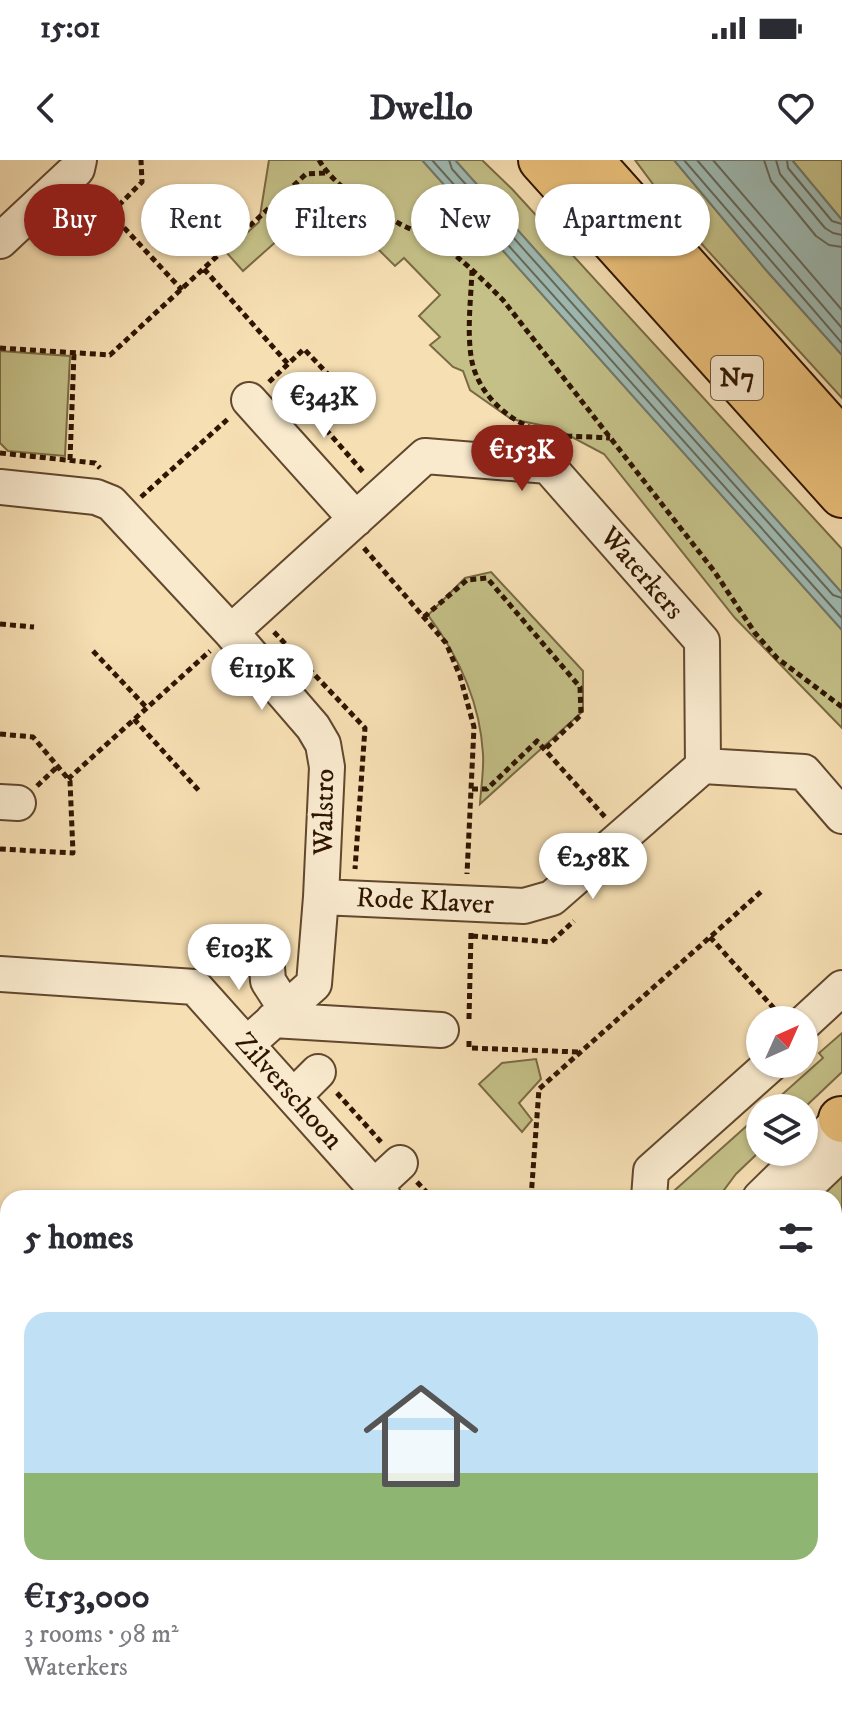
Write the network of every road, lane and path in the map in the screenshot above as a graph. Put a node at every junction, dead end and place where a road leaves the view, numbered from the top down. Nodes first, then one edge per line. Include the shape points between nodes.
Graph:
1 (141, 160) edge
2 (319, 160) edge
3 (507, 160) edge
4 (541, 160) edge
5 (590, 160) edge
6 (615, 160) edge
7 (76, 167) edge
8 (326, 173) junction
9 (59, 184) edge
10 (89, 184) edge
11 (545, 184) edge
12 (569, 184) edge
13 (605, 184) edge
14 (623, 184) edge
15 (125, 200) edge
16 (24, 218) edge
17 (125, 229) edge
18 (0, 241) edge
19 (651, 256) edge
20 (653, 256) edge
21 (204, 269) junction
22 (472, 269) junction
23 (182, 290) junction
24 (0, 348) edge
25 (74, 353) junction
26 (288, 364) dead end
27 (249, 400) dead end
28 (610, 438) junction
29 (842, 442) edge
30 (70, 460) dead end
31 (0, 487) edge
32 (842, 495) edge
33 (351, 523) junction
34 (424, 617) junction
35 (0, 624) edge
36 (34, 627) dead end
37 (231, 632) junction
38 (93, 651) dead end
39 (842, 707) edge
40 (147, 708) junction
41 (134, 719) junction
42 (545, 749) junction
43 (703, 766) junction
44 (68, 779) dead end
45 (472, 789) junction
46 (201, 793) dead end
47 (842, 816) edge
48 (623, 836) junction
49 (763, 890) dead end
50 (321, 897) junction
51 (469, 904) junction
52 (710, 937) junction
53 (267, 967) dead end
54 (0, 974) edge
55 (842, 988) edge
56 (772, 1006) edge
57 (818, 1010) edge
58 (280, 1014) junction
59 (460, 1028) junction
60 (581, 1052) junction
61 (254, 1063) junction
62 (318, 1072) joint
63 (755, 1078) edge
64 (294, 1096) junction
65 (842, 1119) edge
66 (842, 1152) edge
67 (400, 1163) junction
68 (377, 1190) edge
69 (380, 1190) edge
70 (425, 1190) edge
71 (532, 1190) edge
72 (650, 1190) edge
73 (768, 1190) edge
74 (802, 1190) edge

1 - 15 path via 142,182
2 - 8 path
3 - 11 highway, N7
4 - 12 highway, N7
5 - 13 highway, N7
6 - 14 highway, N7
7 - 9 street
7 - 10 path
8 - 21 path via 306,174
8 - 22 path
16 - 18 street
17 - 23 path
19 - 32 highway, N7
20 - 29 highway, N7
21 - 23 path
21 - 26 path
22 - 28 path via 503,300
22 - 28 path via 471,358 477,381 490,400 527,427
23 - 25 path via 110,355
24 - 25 path
25 - 30 path
27 - 33 street
28 - 39 path via 777,658
31 - 37 street, Walstro via 111,503
33 - 34 path
33 - 37 street, Waterkers
33 - 43 street, Waterkers via 425,456 548,466 702,641
34 - 42 path via 467,580 487,578 580,687 581,715
34 - 45 path via 446,643 460,676 474,727
35 - 36 path
37 - 40 path
37 - 50 street, Walstro via 323,744 327,767
38 - 40 path
40 - 41 path
41 - 44 path
41 - 46 path
42 - 45 path via 537,741 487,789
42 - 48 path
43 - 47 street via 804,772
43 - 48 street, Rode Klaver
45 - 51 path
48 - 51 street, Rode Klaver via 552,898 524,906
49 - 52 path
50 - 51 street, Rode Klaver
50 - 58 street, Walstro via 314,984
51 - 59 path
52 - 56 path
52 - 60 path
53 - 58 street
54 - 61 street, Zilverschoon via 195,987 206,979
55 - 57 street
58 - 59 street
58 - 61 street, Walstro
59 - 60 path via 469,1048
60 - 71 path via 539,1089
61 - 64 street, Zilverschoon
62 - 64 street
62 - 67 path
63 - 72 street via 651,1171
64 - 68 street, Zilverschoon
65 - 73 street
66 - 74 street
67 - 69 street
67 - 70 path

